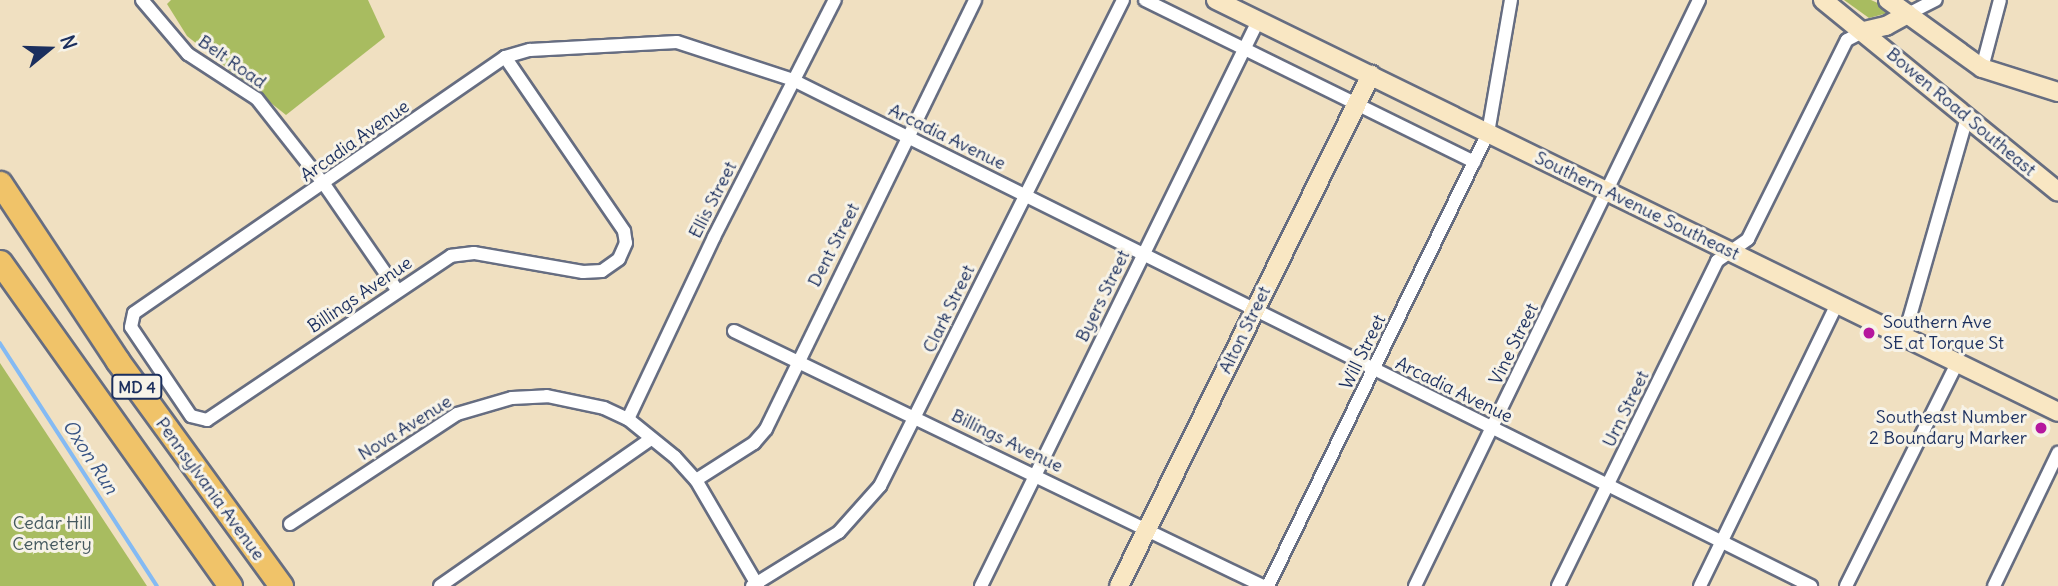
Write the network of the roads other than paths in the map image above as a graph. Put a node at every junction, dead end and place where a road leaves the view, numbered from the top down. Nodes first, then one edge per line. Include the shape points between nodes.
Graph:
1 (142, 0) edge
2 (835, 0) edge
3 (975, 0) edge
4 (1123, 0) edge
5 (1144, 0) edge
6 (1511, 0) edge
7 (1699, 0) edge
8 (1823, 0) edge
9 (1888, 0) edge
10 (1936, 0) edge
11 (2000, 0) edge
12 (1224, 2) edge
13 (1908, 14) junction
14 (1258, 21) junction
15 (1864, 32) junction
16 (1244, 49) junction
17 (505, 58) junction
18 (1982, 68) junction
19 (1371, 75) junction
20 (793, 80) junction
21 (2058, 92) edge
22 (1357, 104) junction
23 (1967, 118) junction
24 (1488, 133) junction
25 (908, 137) junction
26 (1474, 162) junction
27 (0, 183) edge
28 (324, 184) junction
29 (1608, 192) junction
30 (2058, 192) edge
31 (1024, 195) junction
32 (1730, 252) junction
33 (1143, 254) junction
34 (0, 262) edge
35 (397, 290) junction
36 (1837, 304) junction
37 (1255, 310) junction
38 (734, 331) dead end
39 (1904, 337) junction
40 (797, 358) junction
41 (1957, 363) junction
42 (158, 369) joint
43 (1374, 369) junction
44 (2058, 412) edge
45 (916, 416) junction
46 (628, 419) junction
47 (1492, 428) junction
48 (651, 439) junction
49 (2058, 453) edge
50 (1035, 475) junction
51 (696, 480) junction
52 (1607, 486) junction
53 (290, 524) dead end
54 (1147, 529) junction
55 (1722, 542) junction
56 (755, 585) edge
57 (230, 586) edge
58 (281, 586) edge
59 (440, 586) edge
60 (981, 586) edge
61 (1119, 586) edge
62 (1266, 586) edge
63 (1415, 586) edge
64 (1558, 586) edge
65 (1700, 586) edge
66 (1811, 586) edge
67 (1846, 586) edge
68 (1994, 586) edge

1 - 28 street, Belt Road via 188,54 257,99
2 - 20 street, Ellis Street
3 - 25 street, Dent Street
4 - 31 street, Clark Street
5 - 16 street
6 - 24 street, Will Street
7 - 29 street, Vine Street
8 - 15 street, Bowen Road Southeast
9 - 13 street
10 - 13 street
11 - 18 street
12 - 14 street, Southern Avenue Southeast
13 - 15 street
13 - 18 street via 1928,33
14 - 16 street, Byers Street
14 - 19 street, Southern Avenue Southeast
15 - 23 street, Bowen Road Southeast
15 - 32 street, Urn Street via 1847,40 1748,239
16 - 22 street
16 - 33 street, Byers Street
17 - 20 street, Arcadia Avenue via 530,50 677,42
17 - 28 street, Arcadia Avenue
17 - 35 street, Billings Avenue via 624,231 626,243 619,259 602,271 583,272 474,253 452,256
18 - 21 street
19 - 22 street, Alton Street
19 - 24 street, Southern Avenue Southeast
20 - 25 street, Arcadia Avenue
20 - 46 street, Ellis Street
22 - 26 street
22 - 37 street, Alton Street
23 - 30 street, Bowen Road Southeast
23 - 39 street
24 - 26 street, Will Street
24 - 29 street, Southern Avenue Southeast
25 - 31 street, Arcadia Avenue
25 - 40 street, Dent Street
26 - 43 street, Will Street
27 - 58 highway, Pennsylvania Avenue / MD 4 via 110,350
28 - 35 street, Belt Road
28 - 42 street, Arcadia Avenue via 134,313 131,327
29 - 32 street, Southern Avenue Southeast
29 - 47 street, Vine Street
31 - 33 street, Arcadia Avenue
31 - 45 street, Clark Street
32 - 36 street, Southern Avenue Southeast
32 - 52 street, Urn Street via 1717,261
33 - 37 street, Arcadia Avenue
33 - 50 street, Byers Street
34 - 57 highway, MD 4
35 - 42 street, Billings Avenue via 207,420 191,416
36 - 39 street, Southern Avenue Southeast
36 - 55 street
37 - 43 street, Arcadia Avenue
37 - 54 street, Alton Street
38 - 40 street, Billings Avenue
39 - 41 street, Southern Avenue Southeast
40 - 45 street, Billings Avenue
40 - 51 street, Dent Street via 766,429 754,443
41 - 44 street, Southern Avenue Southeast
41 - 67 street
43 - 47 street, Arcadia Avenue
43 - 62 street, Will Street
45 - 50 street, Billings Avenue
45 - 56 street, Clark Street via 865,506 826,541
46 - 48 street, Nova Avenue
46 - 53 street, Nova Avenue via 604,408 547,396 474,407 394,453
47 - 52 street, Arcadia Avenue
47 - 63 street, Vine Street
48 - 51 street, Nova Avenue
48 - 59 street
49 - 68 street
50 - 54 street, Billings Avenue
50 - 60 street, Byers Street
51 - 56 street, Nova Avenue
52 - 55 street, Arcadia Avenue
52 - 64 street, Urn Street
54 - 61 street, Alton Street
54 - 62 street, Billings Avenue
55 - 65 street
55 - 66 street, Arcadia Avenue

